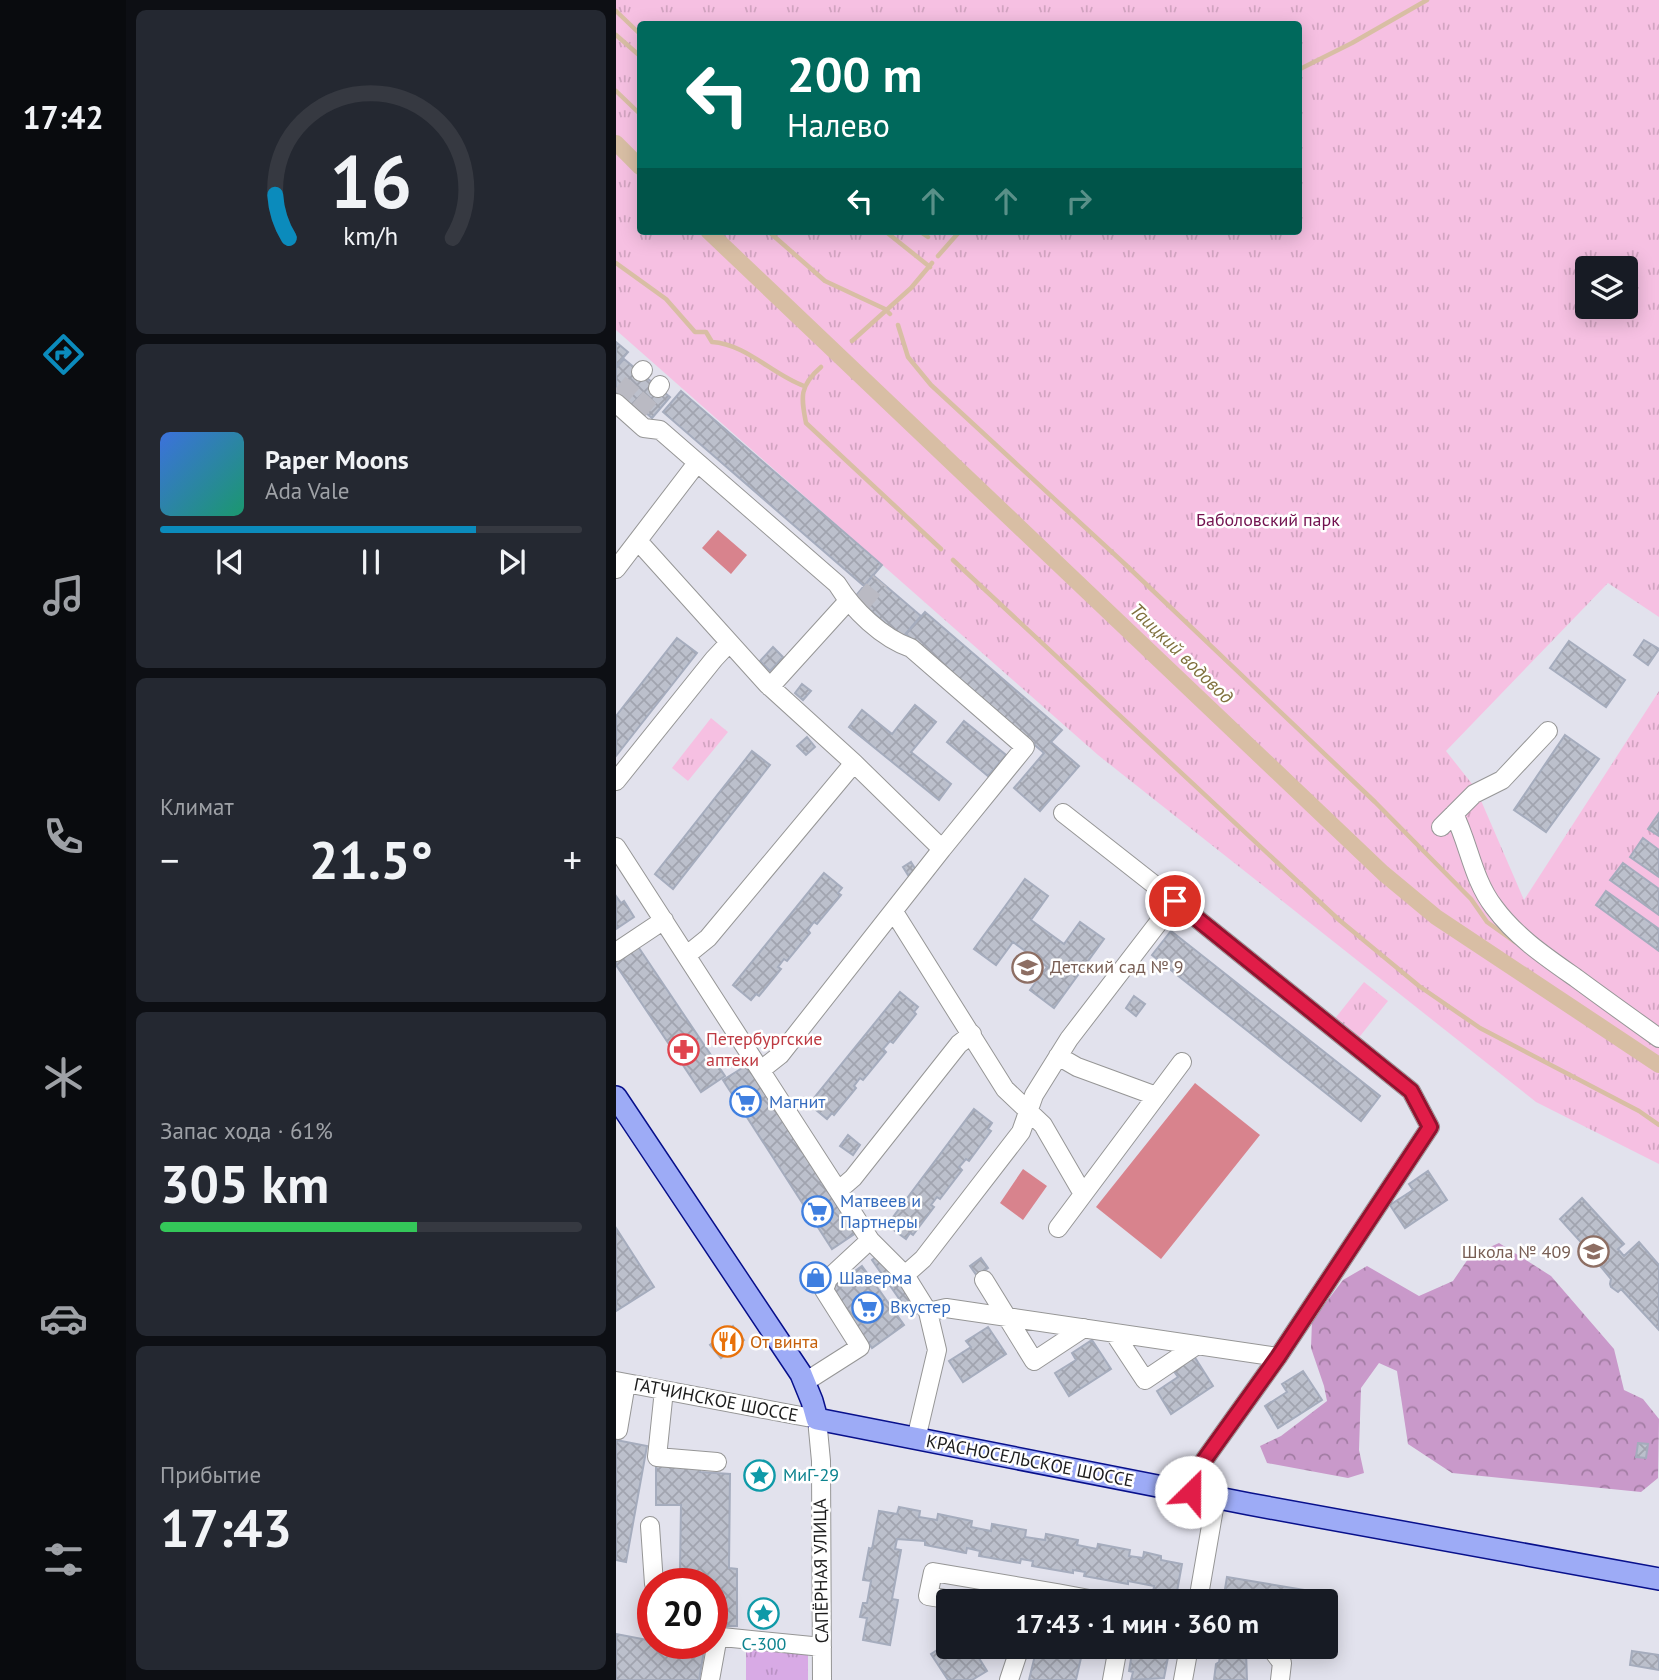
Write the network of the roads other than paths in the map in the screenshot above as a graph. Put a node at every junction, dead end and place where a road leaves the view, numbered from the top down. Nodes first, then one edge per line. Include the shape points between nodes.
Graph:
1 (618, 400) edge
2 (697, 463) junction
3 (638, 541) junction
4 (616, 569) edge
5 (855, 604) junction
6 (729, 643) junction
7 (771, 687) junction
8 (1548, 731) dead end
9 (854, 763) junction
10 (616, 781) edge
11 (1063, 813) dead end
12 (1454, 814) junction
13 (1441, 827) dead end
14 (616, 847) edge
15 (942, 849) junction
16 (1175, 901) junction
17 (894, 912) junction
18 (664, 920) junction
19 (616, 952) edge
20 (687, 955) junction
21 (972, 1034) junction
22 (1659, 1038) edge
23 (1058, 1056) junction
24 (1182, 1062) dead end
25 (761, 1070) junction
26 (1156, 1096) junction
27 (616, 1097) edge
28 (1028, 1111) junction
29 (839, 1189) junction
30 (1083, 1194) junction
31 (1058, 1228) dead end
32 (870, 1240) junction
33 (905, 1275) junction
34 (984, 1280) dead end
35 (928, 1312) junction
36 (1007, 1317) junction
37 (1084, 1328) junction
38 (1114, 1333) junction
39 (1197, 1345) junction
40 (1278, 1357) junction
41 (621, 1382) edge
42 (805, 1382) junction
43 (664, 1390) junction
44 (817, 1419) junction
45 (618, 1430) edge
46 (916, 1439) junction
47 (717, 1462) dead end
48 (1191, 1492) junction
49 (1216, 1497) junction
50 (650, 1526) dead end
51 (653, 1568) edge
52 (1659, 1579) edge
53 (1015, 1589) edge
54 (1200, 1589) edge
55 (936, 1597) edge
56 (728, 1637) edge
57 (822, 1647) junction
58 (712, 1659) edge
59 (1016, 1659) edge
60 (1116, 1659) edge
61 (1187, 1659) edge
62 (1279, 1659) edge
63 (710, 1680) edge
64 (822, 1680) edge
65 (1009, 1680) edge
66 (1112, 1680) edge
67 (1183, 1680) edge
68 (1280, 1680) edge

1 - 2 street via 644,428 660,429
2 - 3 street
2 - 5 street
3 - 4 street
3 - 6 street
5 - 7 street
5 - 15 street via 896,643 911,648 1026,747
6 - 7 street
6 - 10 street
7 - 9 street
8 - 12 street via 1502,780 1474,794
9 - 15 street
9 - 20 street via 708,938
11 - 16 street
12 - 13 street
12 - 22 street via 1479,882 1513,929
14 - 18 street
15 - 17 street
16 - 23 street
16 - 40 street via 1411,1091 1430,1127
17 - 21 street
17 - 25 street via 780,1055
18 - 19 street
18 - 20 street
20 - 25 street
21 - 28 street via 1004,1089
21 - 29 street
23 - 26 street
23 - 28 street
24 - 26 street
25 - 29 street
26 - 30 street
27 - 42 main road
28 - 30 street via 1043,1125
28 - 33 street via 1021,1132 923,1259
29 - 32 street
30 - 31 street
32 - 33 street
32 - 42 street via 828,1279 824,1290 860,1347
33 - 35 street
34 - 36 street
35 - 36 street via 946,1308
35 - 46 street via 937,1350
36 - 37 street
36 - 37 street via 1034,1361
37 - 38 street
38 - 39 street
38 - 39 street via 1144,1380
39 - 40 street
40 - 48 street via 1201,1466
41 - 43 street, ГАТЧИНСКОЕ ШОССЕ
41 - 45 street
42 - 44 main road
43 - 44 street, ГАТЧИНСКОЕ ШОССЕ
43 - 47 street via 657,1457
44 - 46 main road, КРАСНОСЕЛЬСКОЕ ШОССЕ
44 - 57 street, САПЁРНАЯ УЛИЦА
46 - 48 main road, КРАСНОСЕЛЬСКОЕ ШОССЕ
48 - 49 main road, КРАСНОСЕЛЬСКОЕ ШОССЕ
49 - 52 main road, КРАСНОСЕЛЬСКОЕ ШОССЕ
49 - 54 street
50 - 51 street
53 - 55 street via 933,1572 928,1596
56 - 57 street
57 - 64 street, САПЁРНАЯ УЛИЦА
58 - 63 street
59 - 65 street
60 - 66 street
61 - 67 street
62 - 68 street

